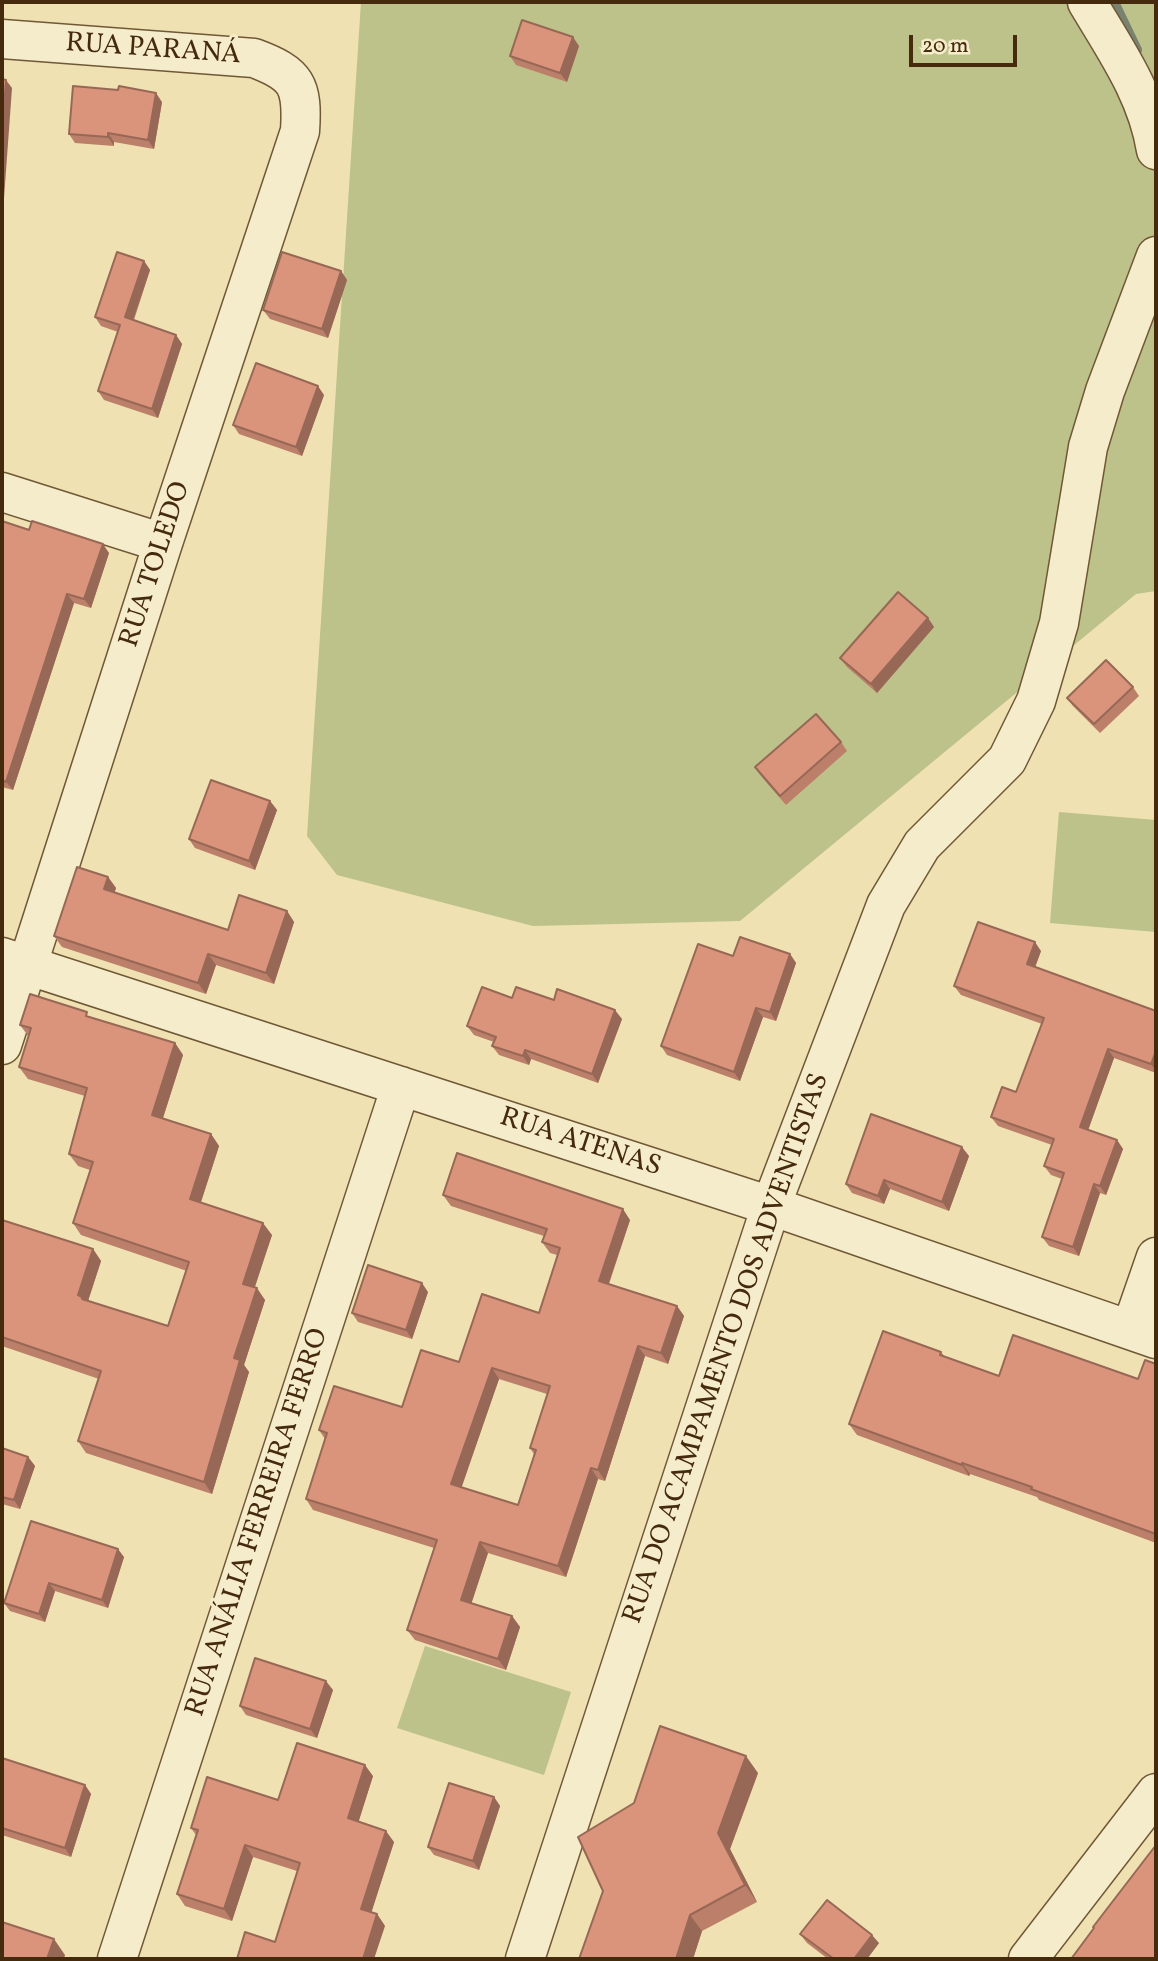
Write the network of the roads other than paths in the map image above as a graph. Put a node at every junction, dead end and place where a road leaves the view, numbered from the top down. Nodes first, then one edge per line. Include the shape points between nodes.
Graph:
1 (1087, 2) edge
2 (2, 39) edge
3 (295, 84) joint
4 (1156, 150) edge
5 (1156, 256) edge
6 (2, 492) edge
7 (163, 543) junction
8 (15, 962) edge
9 (2, 1045) edge
10 (401, 1086) junction
11 (771, 1206) junction
12 (1156, 1257) edge
13 (1144, 1334) edge
14 (1156, 1793) edge
15 (117, 1959) edge
16 (525, 1959) edge
17 (1028, 1959) edge

1 - 4 street via 1132,75
2 - 3 street, RUA PARANÁ via 254,58 280,68
3 - 7 street, RUA TOLEDO via 301,107 300,131
5 - 11 street, RUA DO ACAMPAMENTO DOS ADVENTISTAS via 1088,447 1059,623 1036,701 1007,760 922,845 886,905
6 - 7 street
7 - 8 street, RUA TOLEDO
8 - 9 street, RUA TOLEDO
8 - 10 street, RUA ATENAS
10 - 11 street, RUA ATENAS
10 - 15 street, RUA ANÁLIA FERREIRA FERRO
11 - 13 street, RUA ATENAS
11 - 16 street, RUA DO ACAMPAMENTO DOS ADVENTISTAS
12 - 13 street
14 - 17 street

